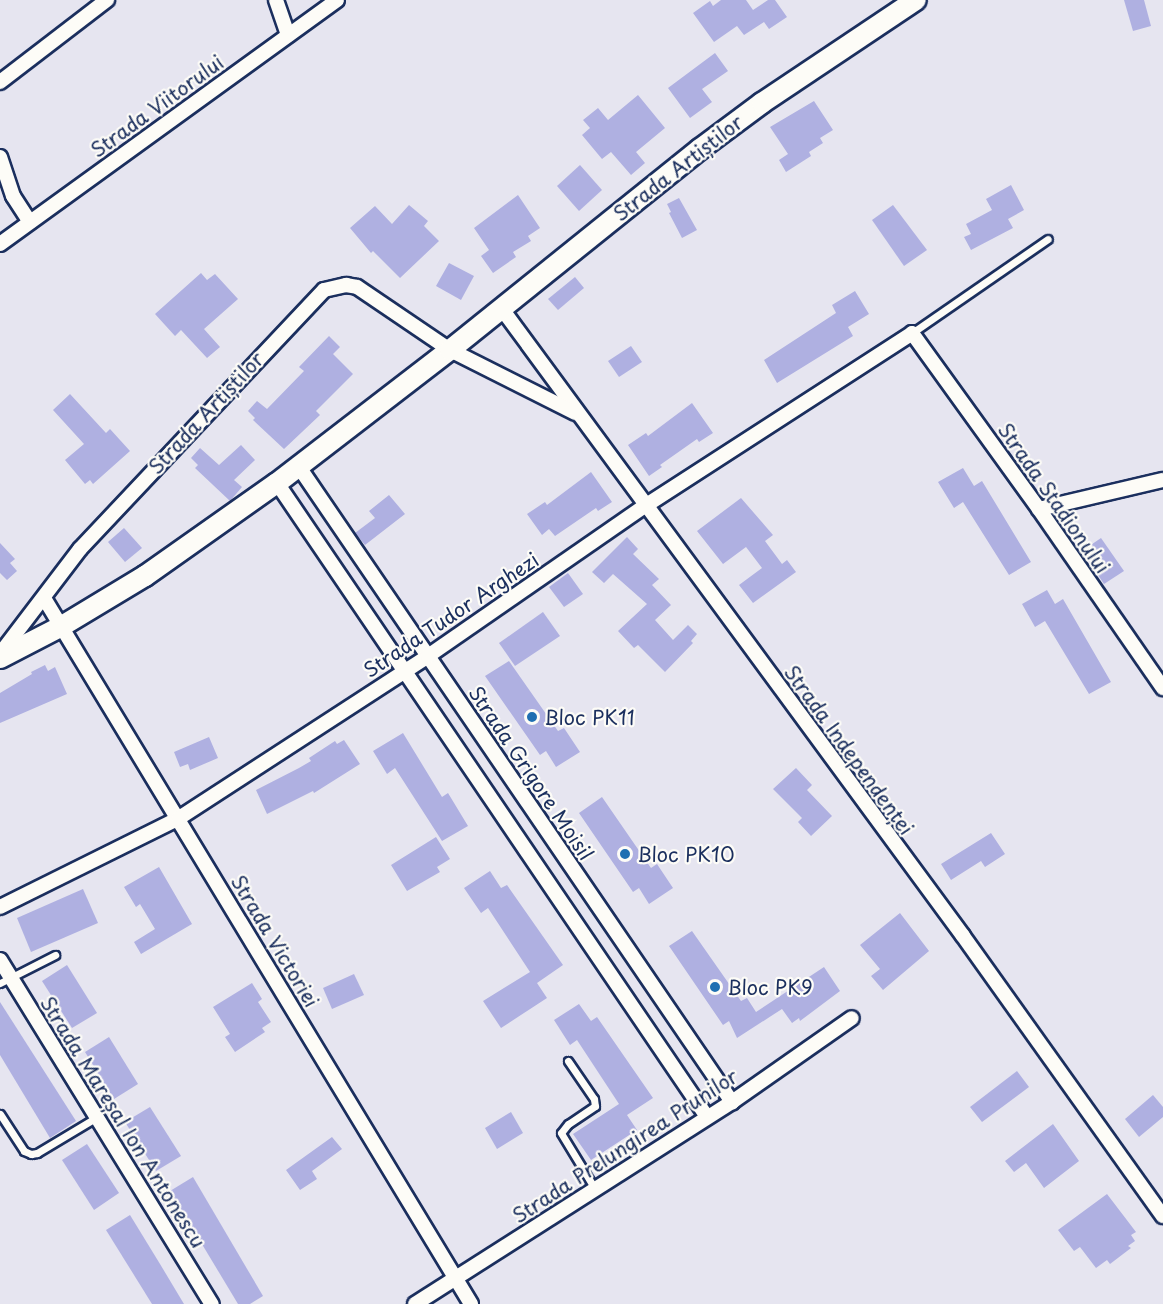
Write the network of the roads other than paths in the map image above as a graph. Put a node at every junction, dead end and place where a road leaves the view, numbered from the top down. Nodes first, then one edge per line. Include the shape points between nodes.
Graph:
1 (107, 0) edge
2 (276, 0) edge
3 (337, 0) edge
4 (916, 0) edge
5 (288, 35) junction
6 (0, 82) edge
7 (0, 157) edge
8 (30, 222) junction
9 (1048, 240) dead end
10 (0, 244) edge
11 (502, 309) junction
12 (912, 333) junction
13 (450, 350) junction
14 (578, 414) junction
15 (299, 467) junction
16 (1163, 480) edge
17 (277, 483) junction
18 (645, 506) junction
19 (1039, 509) junction
20 (44, 598) junction
21 (62, 626) junction
22 (0, 656) edge
23 (428, 656) junction
24 (404, 672) junction
25 (1163, 687) edge
26 (179, 818) junction
27 (0, 907) edge
28 (55, 955) dead end
29 (0, 960) edge
30 (5, 980) edge
31 (852, 1018) dead end
32 (568, 1060) dead end
33 (732, 1102) junction
34 (0, 1114) edge
35 (97, 1117) junction
36 (707, 1117) junction
37 (595, 1189) junction
38 (1163, 1216) edge
39 (455, 1278) junction
40 (212, 1304) edge
41 (416, 1304) edge
42 (471, 1304) edge

1 - 6 street
2 - 5 street
3 - 5 street, Strada Viitorului
4 - 11 street, Strada Artiștilor via 700,149
5 - 8 street, Strada Viitorului
7 - 8 street via 13,196
8 - 10 street, Strada Viitorului
9 - 12 lane
11 - 13 street, Strada Artiștilor
11 - 14 street, Strada Independenței
12 - 18 street, Strada Tudor Arghezi
12 - 19 street, Strada Stadionului
13 - 14 street
13 - 15 street, Strada Artiștilor
13 - 20 street, Strada Artiștilor via 357,287 324,290 134,489 80,549
14 - 18 street, Strada Independenței
15 - 17 street, Strada Artiștilor
15 - 23 street, Strada Grigore Moisil
16 - 19 street
17 - 21 street, Strada Artiștilor via 145,576
17 - 24 street
18 - 23 street, Strada Tudor Arghezi
18 - 38 street, Strada Independenței via 963,936
19 - 25 street, Strada Stadionului
20 - 21 street, Strada Victoriei
20 - 22 street, Strada Artiștilor
21 - 22 street, Strada Artiștilor
21 - 26 street, Strada Victoriei
23 - 24 street, Strada Tudor Arghezi
23 - 33 street, Strada Grigore Moisil
24 - 26 street, Strada Tudor Arghezi
24 - 36 street
26 - 27 street, Strada Tudor Arghezi
26 - 39 street, Strada Victoriei
28 - 30 lane
29 - 30 street, Strada Mareșal Ion Antonescu
30 - 35 street, Strada Mareșal Ion Antonescu
31 - 33 street, Strada Prelungirea Prunilor
32 - 37 lane via 595,1106 561,1133
33 - 36 street, Strada Prelungirea Prunilor
34 - 35 lane via 24,1151 31,1154
35 - 40 street, Strada Mareșal Ion Antonescu
36 - 37 street, Strada Prelungirea Prunilor
37 - 39 street, Strada Prelungirea Prunilor
39 - 41 street, Strada Prelungirea Prunilor
39 - 42 street, Strada Victoriei

